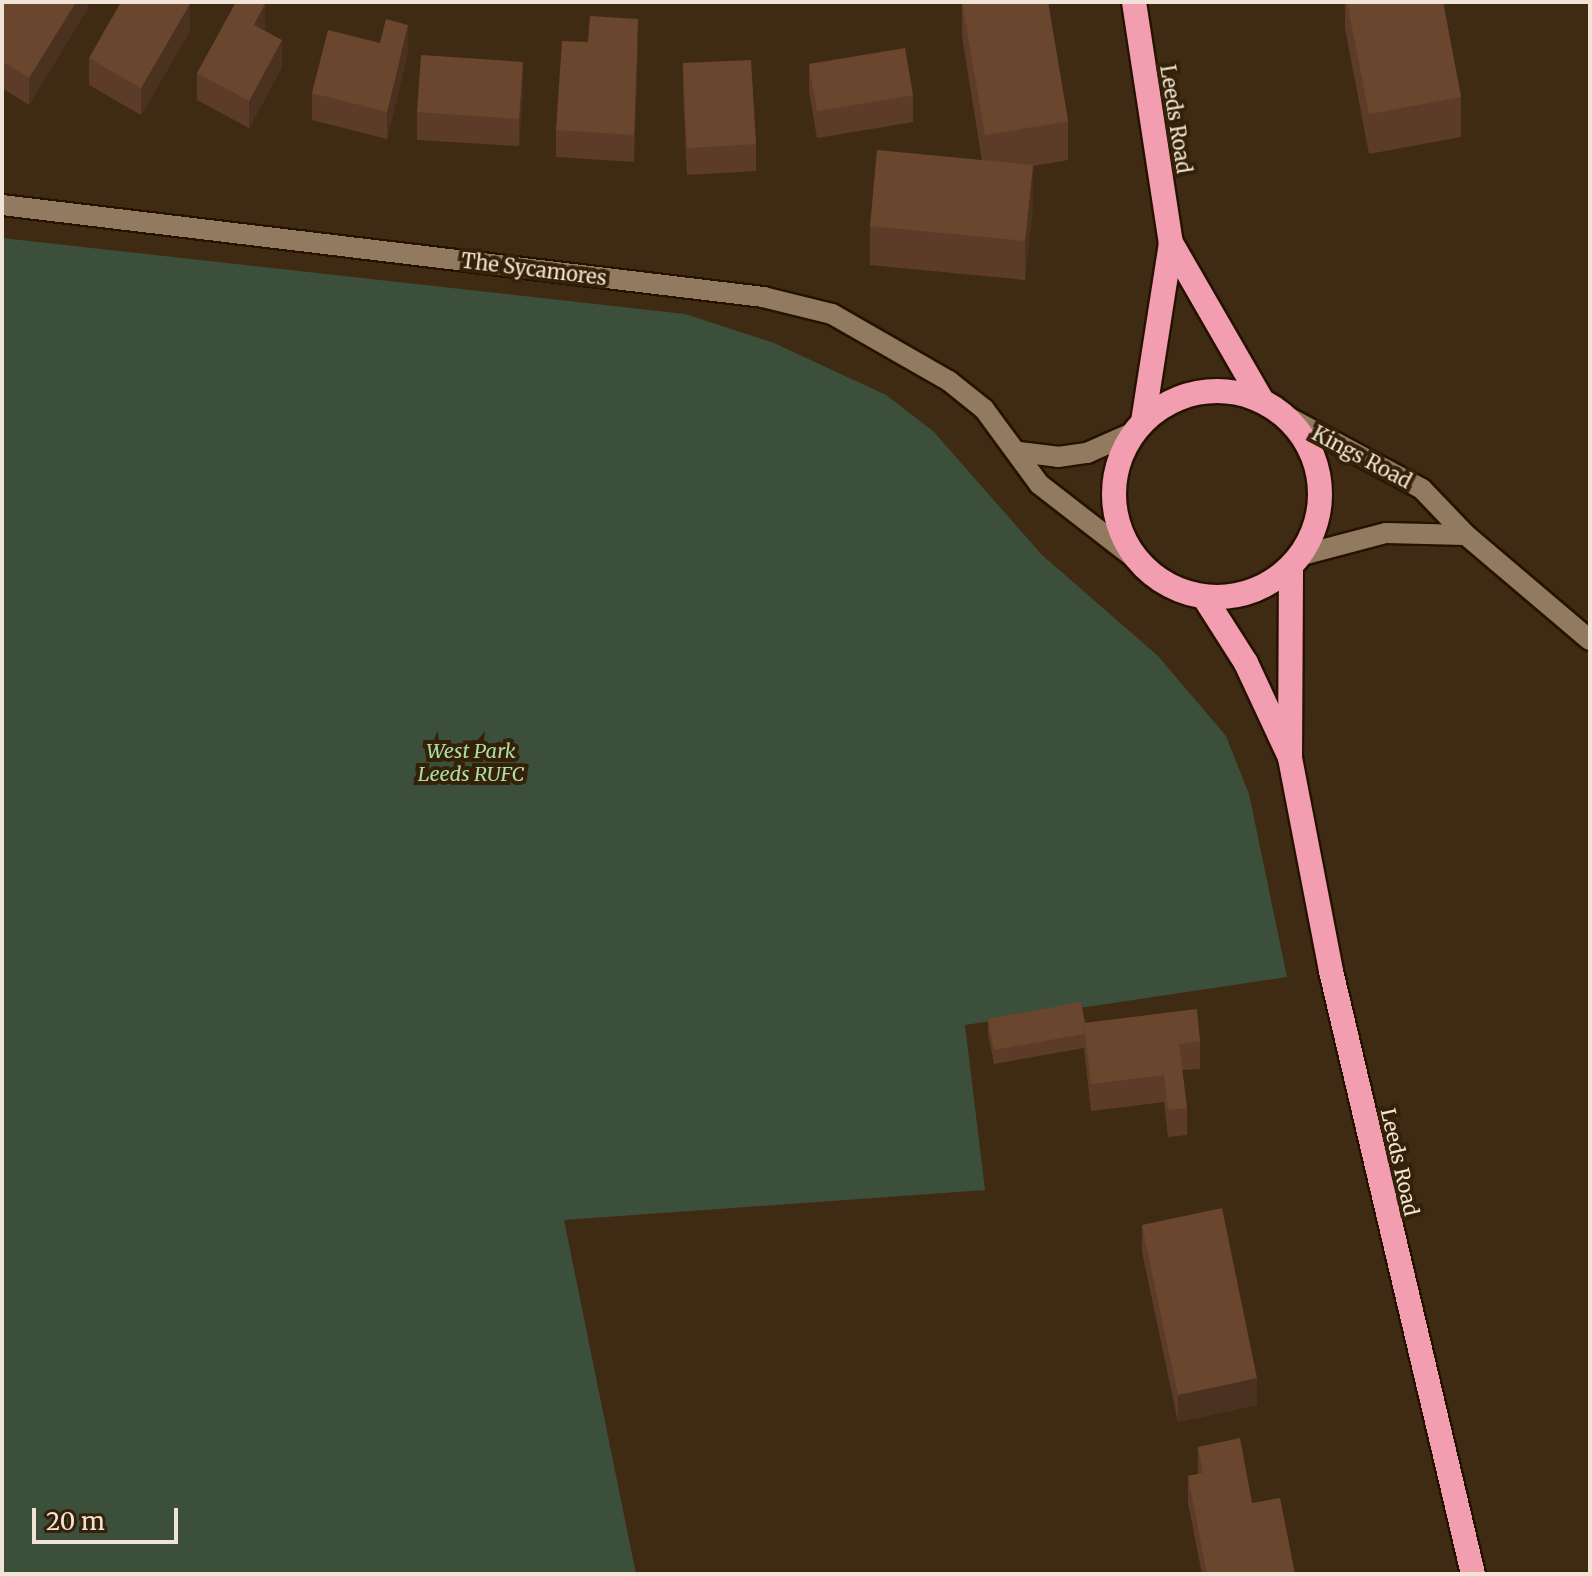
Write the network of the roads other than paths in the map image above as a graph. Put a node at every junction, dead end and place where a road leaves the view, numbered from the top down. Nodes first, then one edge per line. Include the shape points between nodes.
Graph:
1 (1134, 2) edge
2 (2, 205) edge
3 (1171, 243) junction
4 (1261, 399) junction
5 (1288, 417) junction
6 (1138, 427) junction
7 (1019, 452) junction
8 (1466, 535) junction
9 (1137, 560) junction
10 (1297, 561) junction
11 (1204, 597) junction
12 (1590, 640) edge
13 (1290, 758) junction
14 (1473, 1574) edge

1 - 3 highway, Leeds Road
2 - 7 street, The Sycamores via 763,297 832,314 908,355 984,409
3 - 4 highway, Leeds Road
3 - 6 highway, Leeds Road
4 - 5 highway
4 - 6 highway via 1230,391 1199,392 1169,402
5 - 8 street, Kings Road via 1422,489
5 - 10 highway via 1319,468 1321,498 1316,528
6 - 7 street via 1087,453 1058,457
6 - 9 highway via 1117,464 1113,497 1120,531
7 - 9 street, The Sycamores via 1039,484
8 - 10 street via 1386,533
8 - 12 street, Kings Road
9 - 11 highway via 1156,578
10 - 11 highway via 1266,586 1236,596
10 - 13 highway, Leeds Road
11 - 13 highway, Leeds Road via 1246,663
13 - 14 highway, Leeds Road via 1331,971

